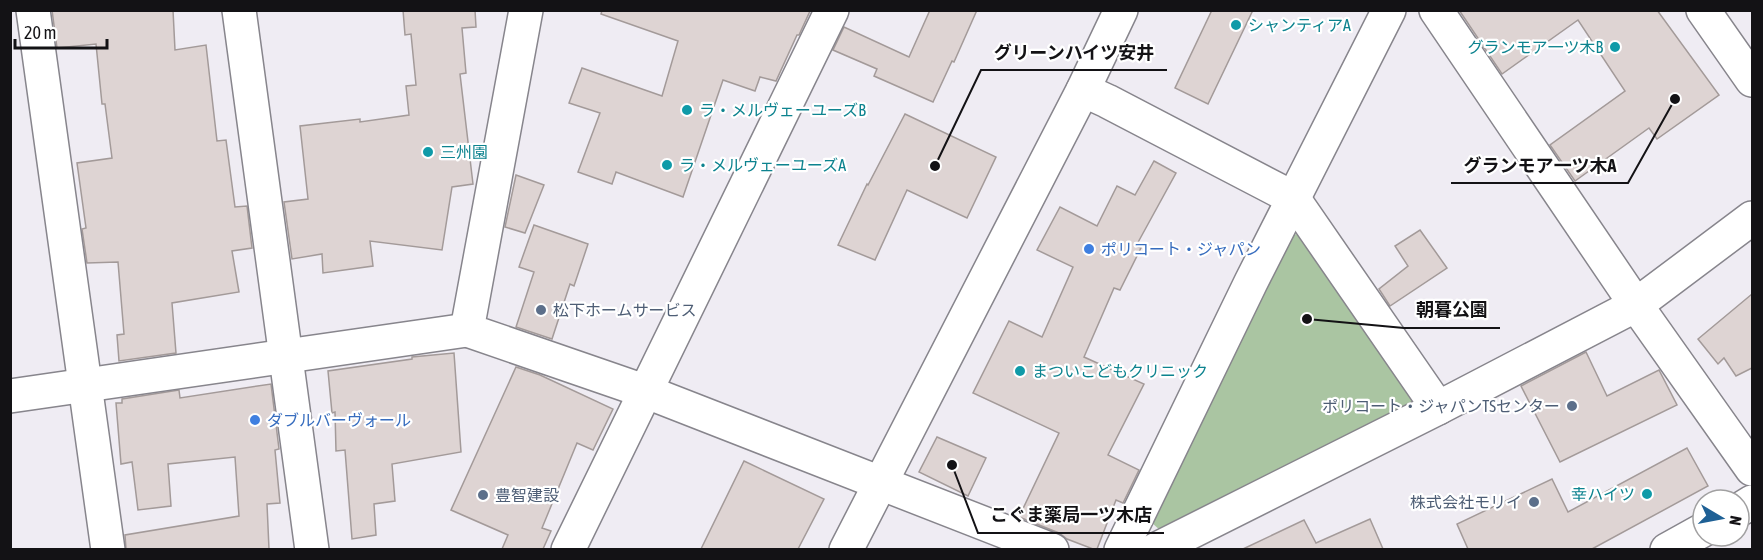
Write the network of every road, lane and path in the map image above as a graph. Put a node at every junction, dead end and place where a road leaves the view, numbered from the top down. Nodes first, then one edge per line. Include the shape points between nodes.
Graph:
1 (33, 10) edge
2 (239, 10) edge
3 (526, 10) edge
4 (832, 10) edge
5 (1121, 10) edge
6 (1389, 10) edge
7 (1436, 10) edge
8 (1703, 10) edge
9 (1752, 80) edge
10 (1083, 90) junction
11 (1293, 198) junction
12 (1752, 218) edge
13 (1636, 306) junction
14 (467, 330) junction
15 (285, 357) junction
16 (85, 386) junction
17 (647, 392) junction
18 (10, 396) edge
19 (1438, 408) junction
20 (1752, 469) edge
21 (881, 483) junction
22 (1691, 536) edge
23 (108, 549) edge
24 (312, 549) edge
25 (568, 549) edge
26 (846, 549) edge
27 (1052, 549) edge
28 (1121, 549) edge
29 (1155, 549) edge
30 (1667, 549) edge

1 - 16 street
2 - 15 street
3 - 14 street
4 - 17 street
5 - 10 street
6 - 11 street
7 - 13 street
8 - 9 street
10 - 11 street
10 - 21 street
11 - 19 street
11 - 28 street
12 - 13 street
13 - 19 street
13 - 20 street
14 - 15 street
14 - 17 street
15 - 16 street
15 - 24 street
16 - 18 street
16 - 23 street
17 - 21 street
17 - 25 street
19 - 29 street
21 - 26 street
21 - 27 street
22 - 30 street

